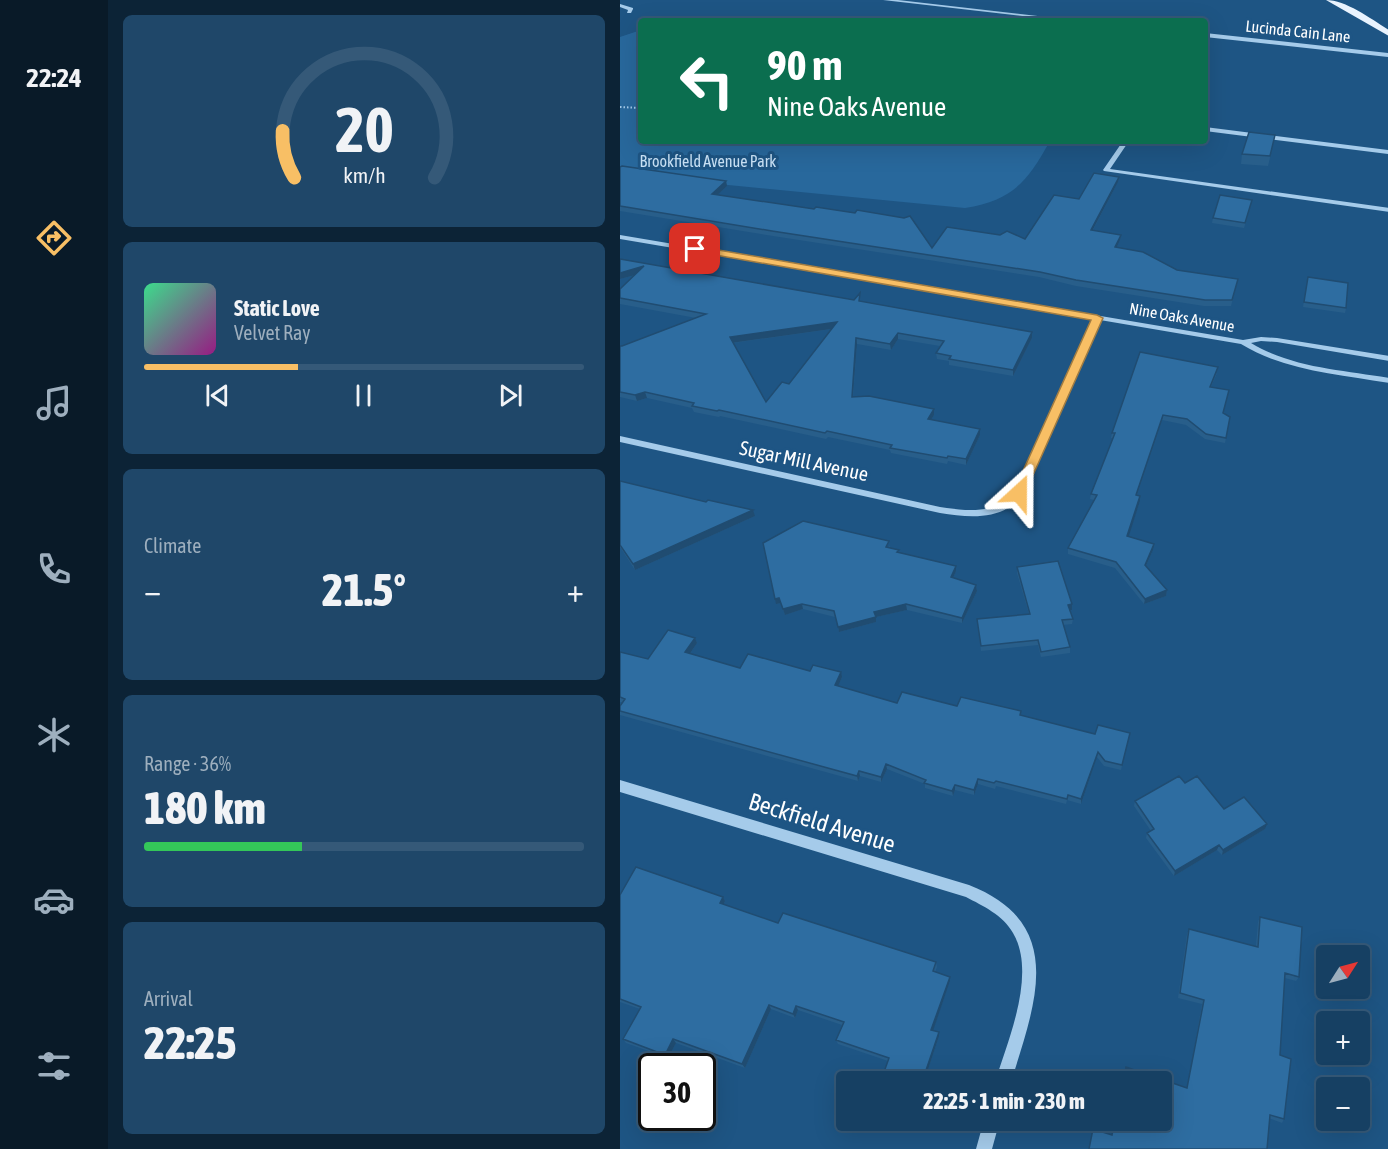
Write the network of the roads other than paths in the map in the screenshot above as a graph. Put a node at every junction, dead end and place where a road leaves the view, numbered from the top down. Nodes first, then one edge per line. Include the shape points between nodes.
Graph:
1 (885, 0) edge
2 (1329, 0) edge
3 (620, 5) edge
4 (629, 12) dead end
5 (1051, 18) edge
6 (1388, 34) edge
7 (1208, 35) edge
8 (1388, 55) edge
9 (1208, 129) edge
10 (1124, 144) edge
11 (1388, 152) edge
12 (1388, 210) edge
13 (620, 237) edge
14 (1097, 318) junction
15 (1243, 342) junction
16 (1388, 359) edge
17 (1388, 381) edge
18 (620, 439) edge
19 (620, 786) edge
20 (1006, 1071) edge
21 (989, 1131) edge
22 (984, 1149) edge

1 - 5 street
2 - 6 main road
3 - 4 street via 631,9
7 - 8 street, Lucinda Cain Lane
9 - 11 street
10 - 12 street via 1106,170
13 - 14 street, Nine Oaks Avenue
14 - 15 street, Nine Oaks Avenue
14 - 18 street, Sugar Mill Avenue via 1019,493 1008,505 981,514 940,510
15 - 16 street, Nine Oaks Avenue via 1277,340
15 - 17 street, Nine Oaks Avenue via 1280,360
19 - 20 street, Beckfield Avenue via 991,900 1007,912 1023,939 1031,970 1030,988
21 - 22 street

